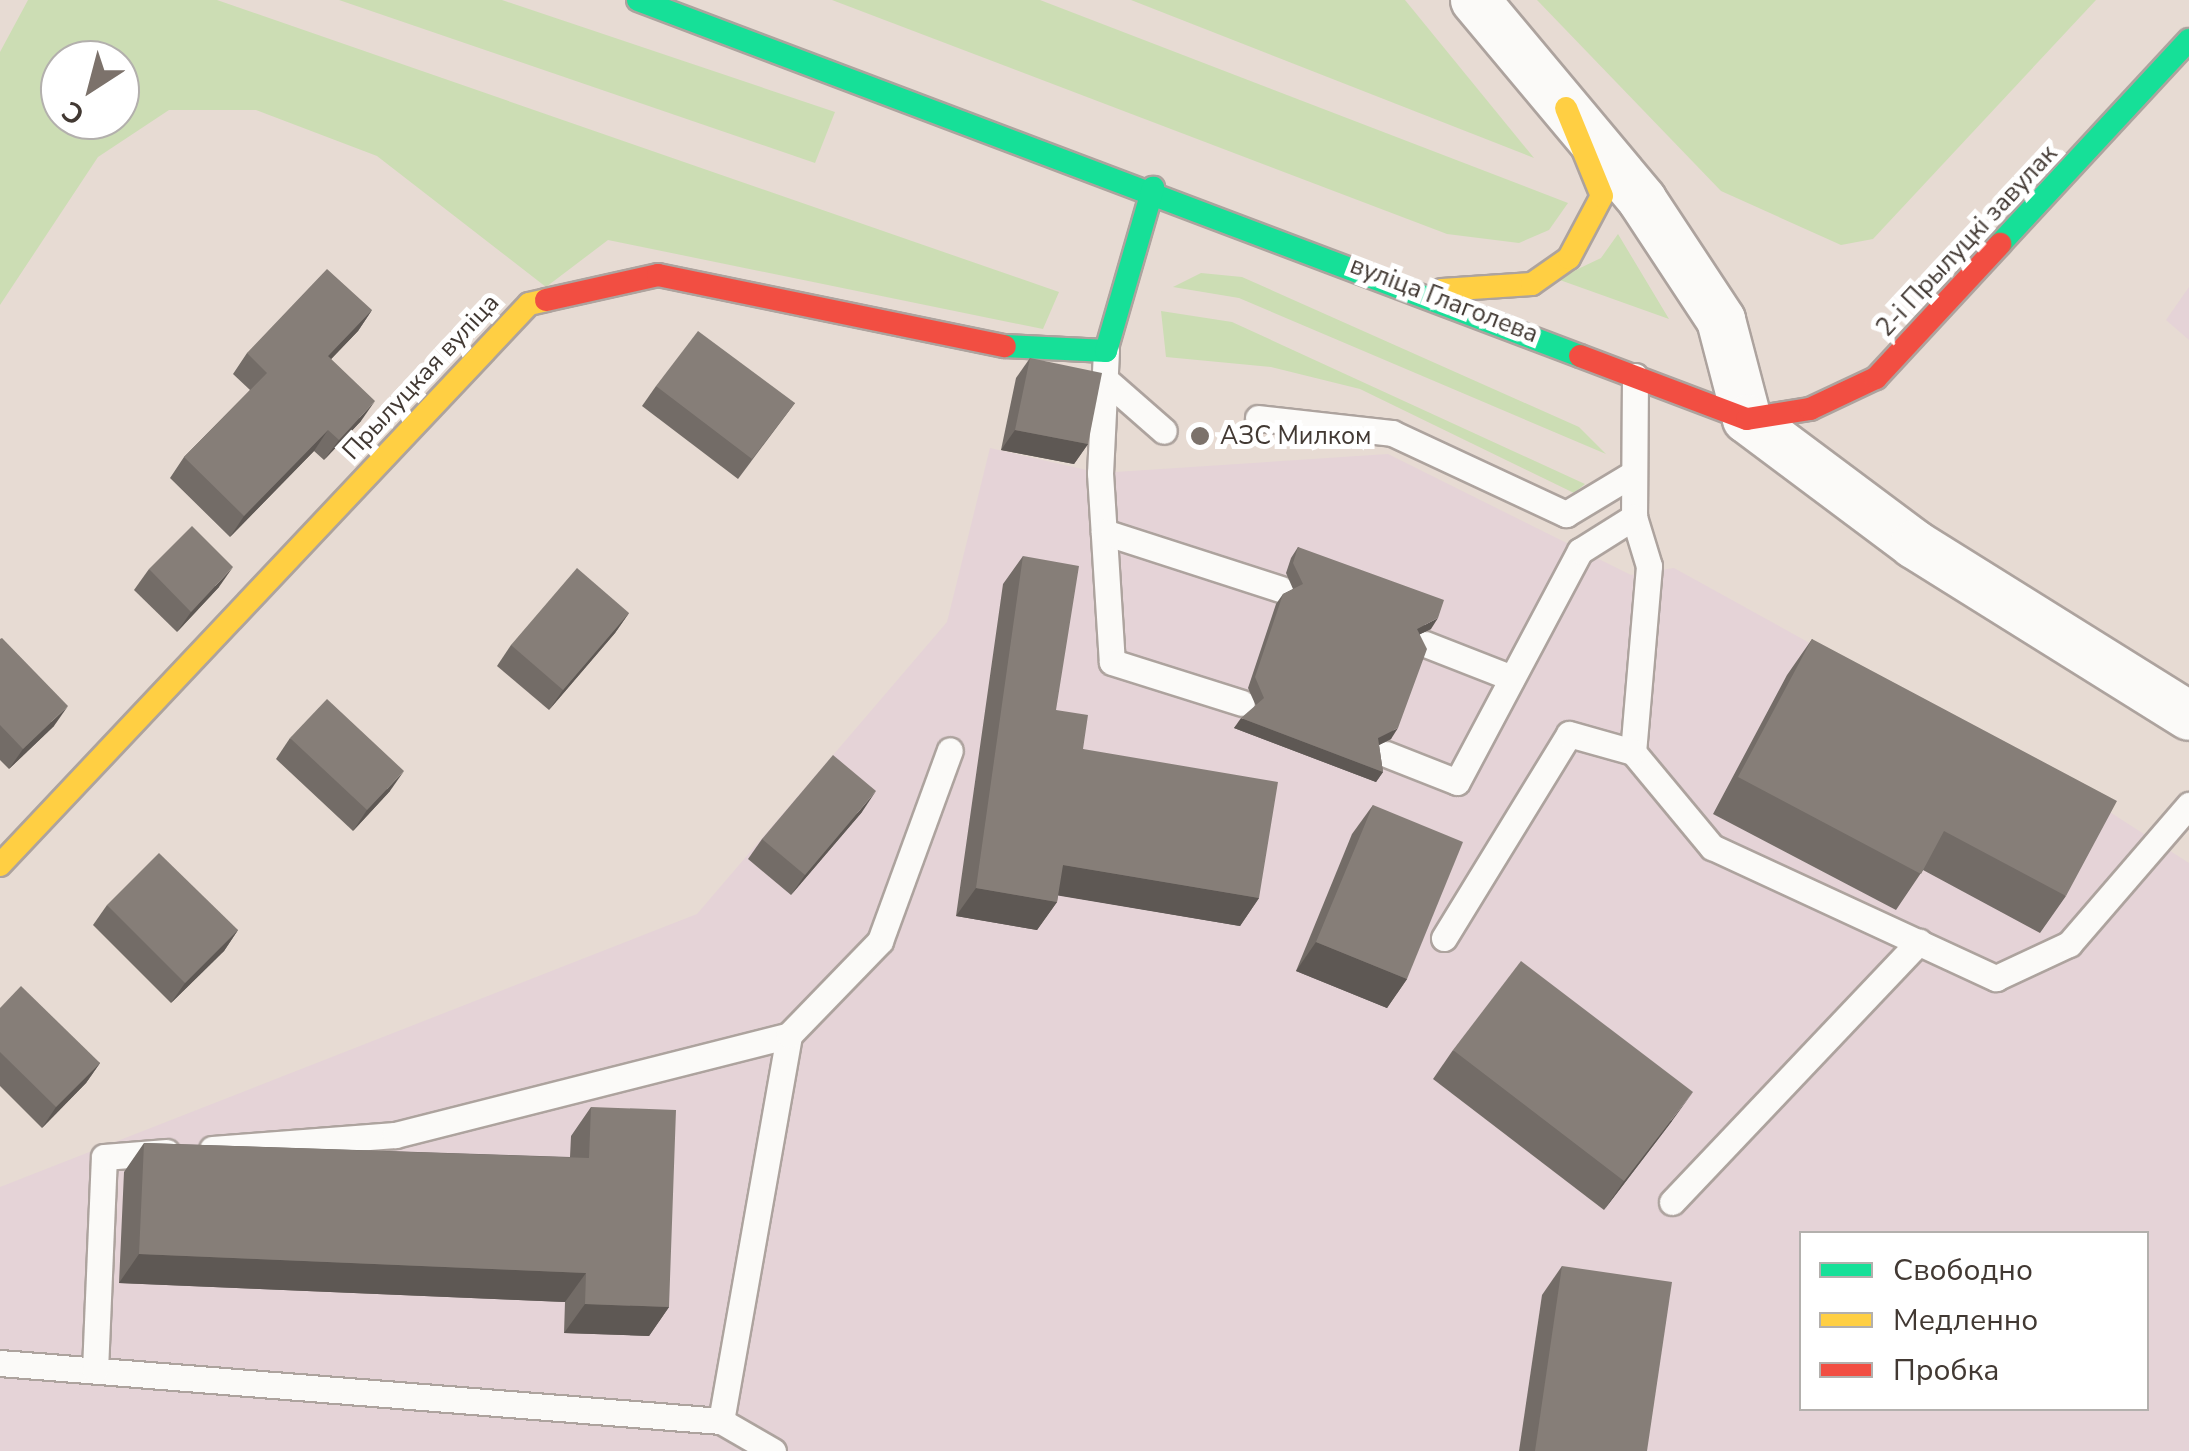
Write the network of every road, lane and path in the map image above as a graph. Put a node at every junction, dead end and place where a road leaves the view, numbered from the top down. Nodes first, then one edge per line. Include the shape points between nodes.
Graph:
1 (638, 0) edge
2 (716, 0) edge
3 (1476, 0) edge
4 (696, 20) junction
5 (2189, 40) edge
6 (1566, 108) junction
7 (1152, 188) junction
8 (1414, 288) junction
9 (1106, 351) junction
10 (1635, 374) junction
11 (1108, 382) junction
12 (1258, 418) dead end
13 (1747, 419) junction
14 (1164, 430) dead end
15 (1634, 474) junction
16 (1634, 517) junction
17 (1104, 532) junction
18 (1280, 590) dead end
19 (1425, 644) edge
20 (1512, 678) junction
21 (1242, 703) dead end
22 (2189, 716) edge
23 (950, 750) dead end
24 (1632, 752) junction
25 (1386, 754) dead end
26 (2189, 805) edge
27 (0, 866) edge
28 (1444, 938) dead end
29 (1919, 942) junction
30 (788, 1035) junction
31 (1672, 1202) dead end
32 (0, 1363) edge
33 (95, 1370) junction
34 (721, 1421) junction
35 (772, 1451) edge

1 - 4 street, вуліца Глаголева
2 - 4 lane
3 - 6 street
4 - 7 street, вуліца Глаголева
5 - 13 street, 2-і Прылуцкі завулак via 1876,378 1810,408
6 - 8 street via 1602,196 1569,258 1532,284 1493,294
6 - 13 street via 1642,200 1720,320
7 - 8 street, вуліца Глаголева
7 - 9 street
8 - 10 street, вуліца Глаголева
9 - 11 lane
9 - 27 street, Прылуцкая вуліца via 1003,346 658,275 528,304
10 - 13 street, вуліца Глаголева
10 - 15 lane
11 - 14 lane
11 - 17 lane
12 - 15 lane via 1392,434 1566,514
13 - 22 street, вуліца Глаголева via 1914,544
15 - 16 lane
16 - 20 lane via 1580,551
16 - 24 lane via 1649,566
17 - 18 lane
17 - 21 lane via 1112,662
19 - 20 lane
20 - 25 lane via 1457,782
23 - 30 lane via 880,940
24 - 28 lane via 1569,734
24 - 29 lane via 1712,847
26 - 29 lane via 2069,944 1996,978
29 - 31 lane
30 - 33 lane via 395,1135 104,1157
30 - 34 lane
32 - 33 lane
33 - 34 lane
34 - 35 lane

